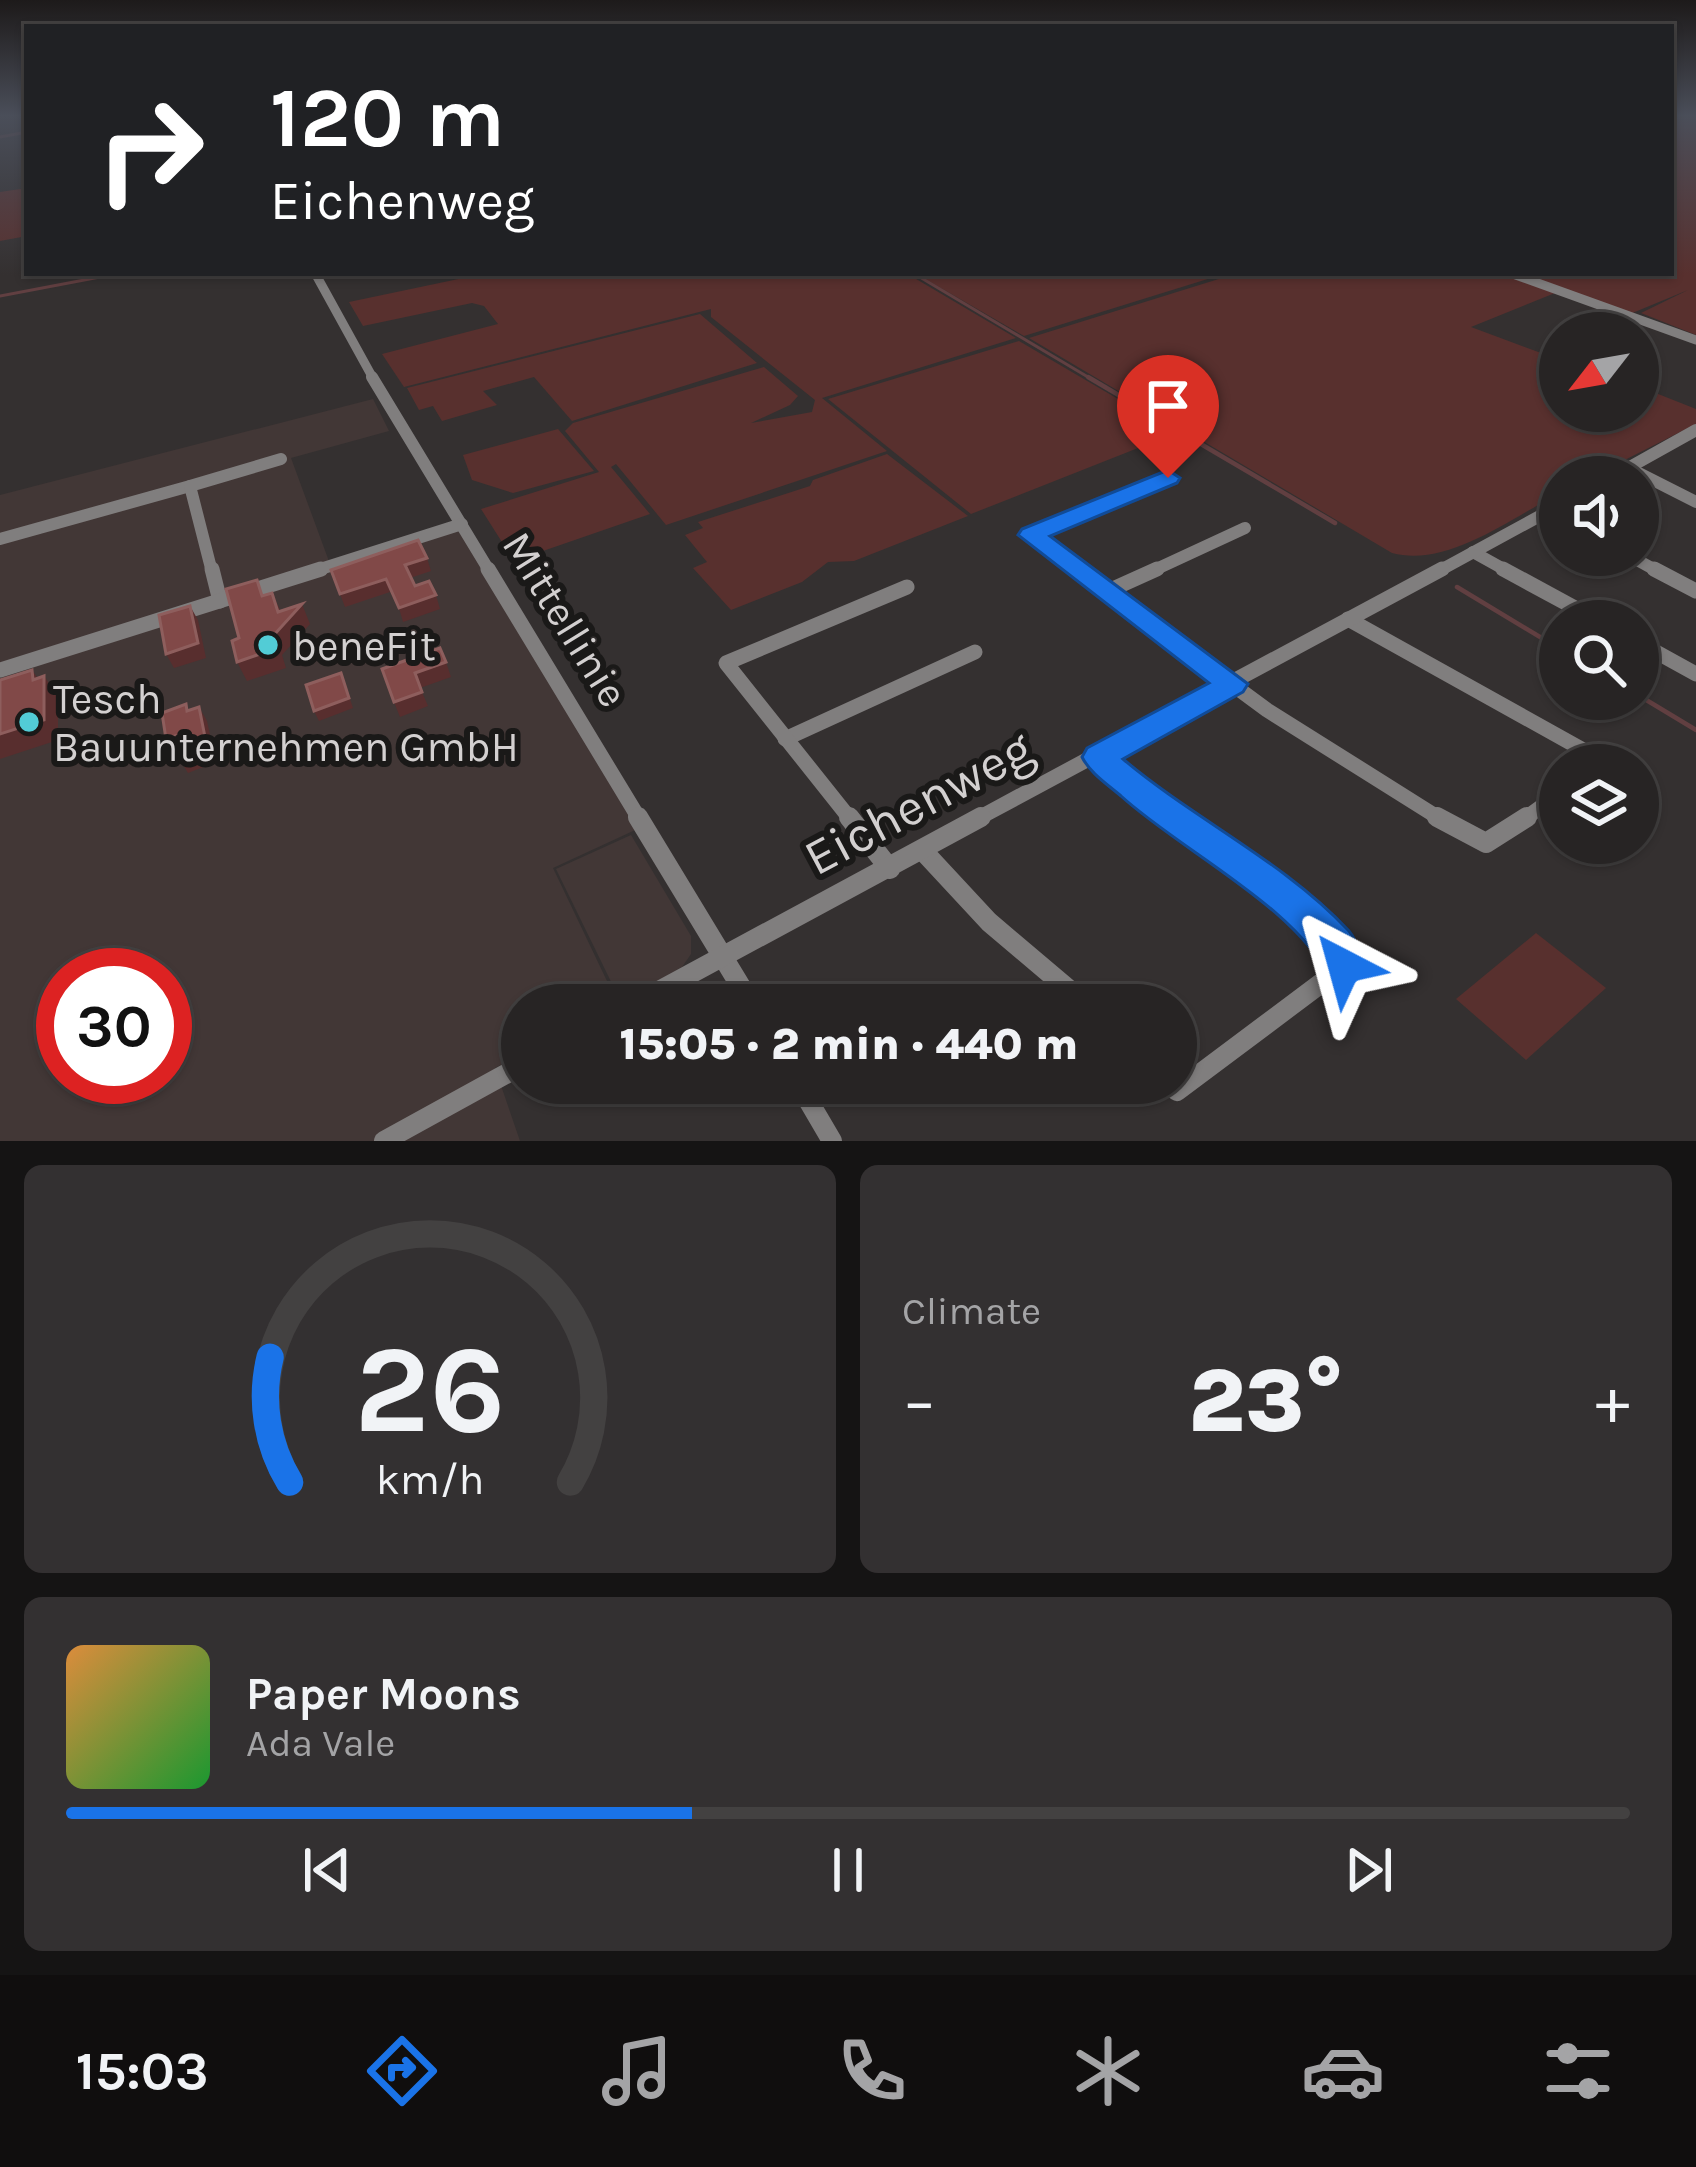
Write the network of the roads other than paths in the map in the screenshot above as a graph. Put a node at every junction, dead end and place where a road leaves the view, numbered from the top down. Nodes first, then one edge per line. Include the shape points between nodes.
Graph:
1 (317, 276) edge
2 (1518, 276) edge
3 (1696, 340) edge
4 (1696, 430) edge
5 (1650, 456) edge
6 (281, 460) dead end
7 (1168, 478) dead end
8 (1659, 483) edge
9 (190, 486) junction
10 (1696, 502) edge
11 (1539, 520) edge
12 (462, 524) junction
13 (1245, 528) dead end
14 (0, 539) edge
15 (1473, 551) junction
16 (1659, 571) edge
17 (907, 587) dead end
18 (1696, 591) edge
19 (1106, 592) junction
20 (1562, 600) edge
21 (220, 601) junction
22 (1348, 619) junction
23 (975, 652) dead end
24 (1659, 654) edge
25 (0, 670) edge
26 (1696, 674) edge
27 (1232, 684) junction
28 (785, 739) junction
29 (1572, 744) edge
30 (1098, 757) junction
31 (1539, 809) edge
32 (924, 852) junction
33 (890, 869) junction
34 (723, 956) junction
35 (672, 984) edge
36 (740, 984) edge
37 (1062, 984) edge
38 (1197, 1076) edge
39 (501, 1077) edge
40 (810, 1104) edge
41 (384, 1141) edge
42 (832, 1141) edge

1 - 12 street, Mittellinie
2 - 3 street
4 - 5 street
6 - 9 street
7 - 19 street via 1031,535
8 - 10 street
9 - 14 street
9 - 21 street
11 - 15 street, Eichenweg
12 - 21 street
12 - 34 street, Mittellinie
13 - 19 street
15 - 20 street
15 - 22 street, Eichenweg
16 - 18 street
17 - 28 street via 725,663
19 - 27 street
21 - 25 street
22 - 27 street, Eichenweg
22 - 29 street
23 - 28 street
24 - 26 street
27 - 30 street, Eichenweg
27 - 31 street via 1486,843
28 - 33 street
30 - 32 street, Eichenweg
30 - 38 street via 1338,946 1344,966
32 - 33 street, Eichenweg
32 - 37 street
33 - 34 street, Eichenweg
34 - 35 street, Eichenweg
34 - 36 street, Mittellinie
39 - 41 street
40 - 42 street

